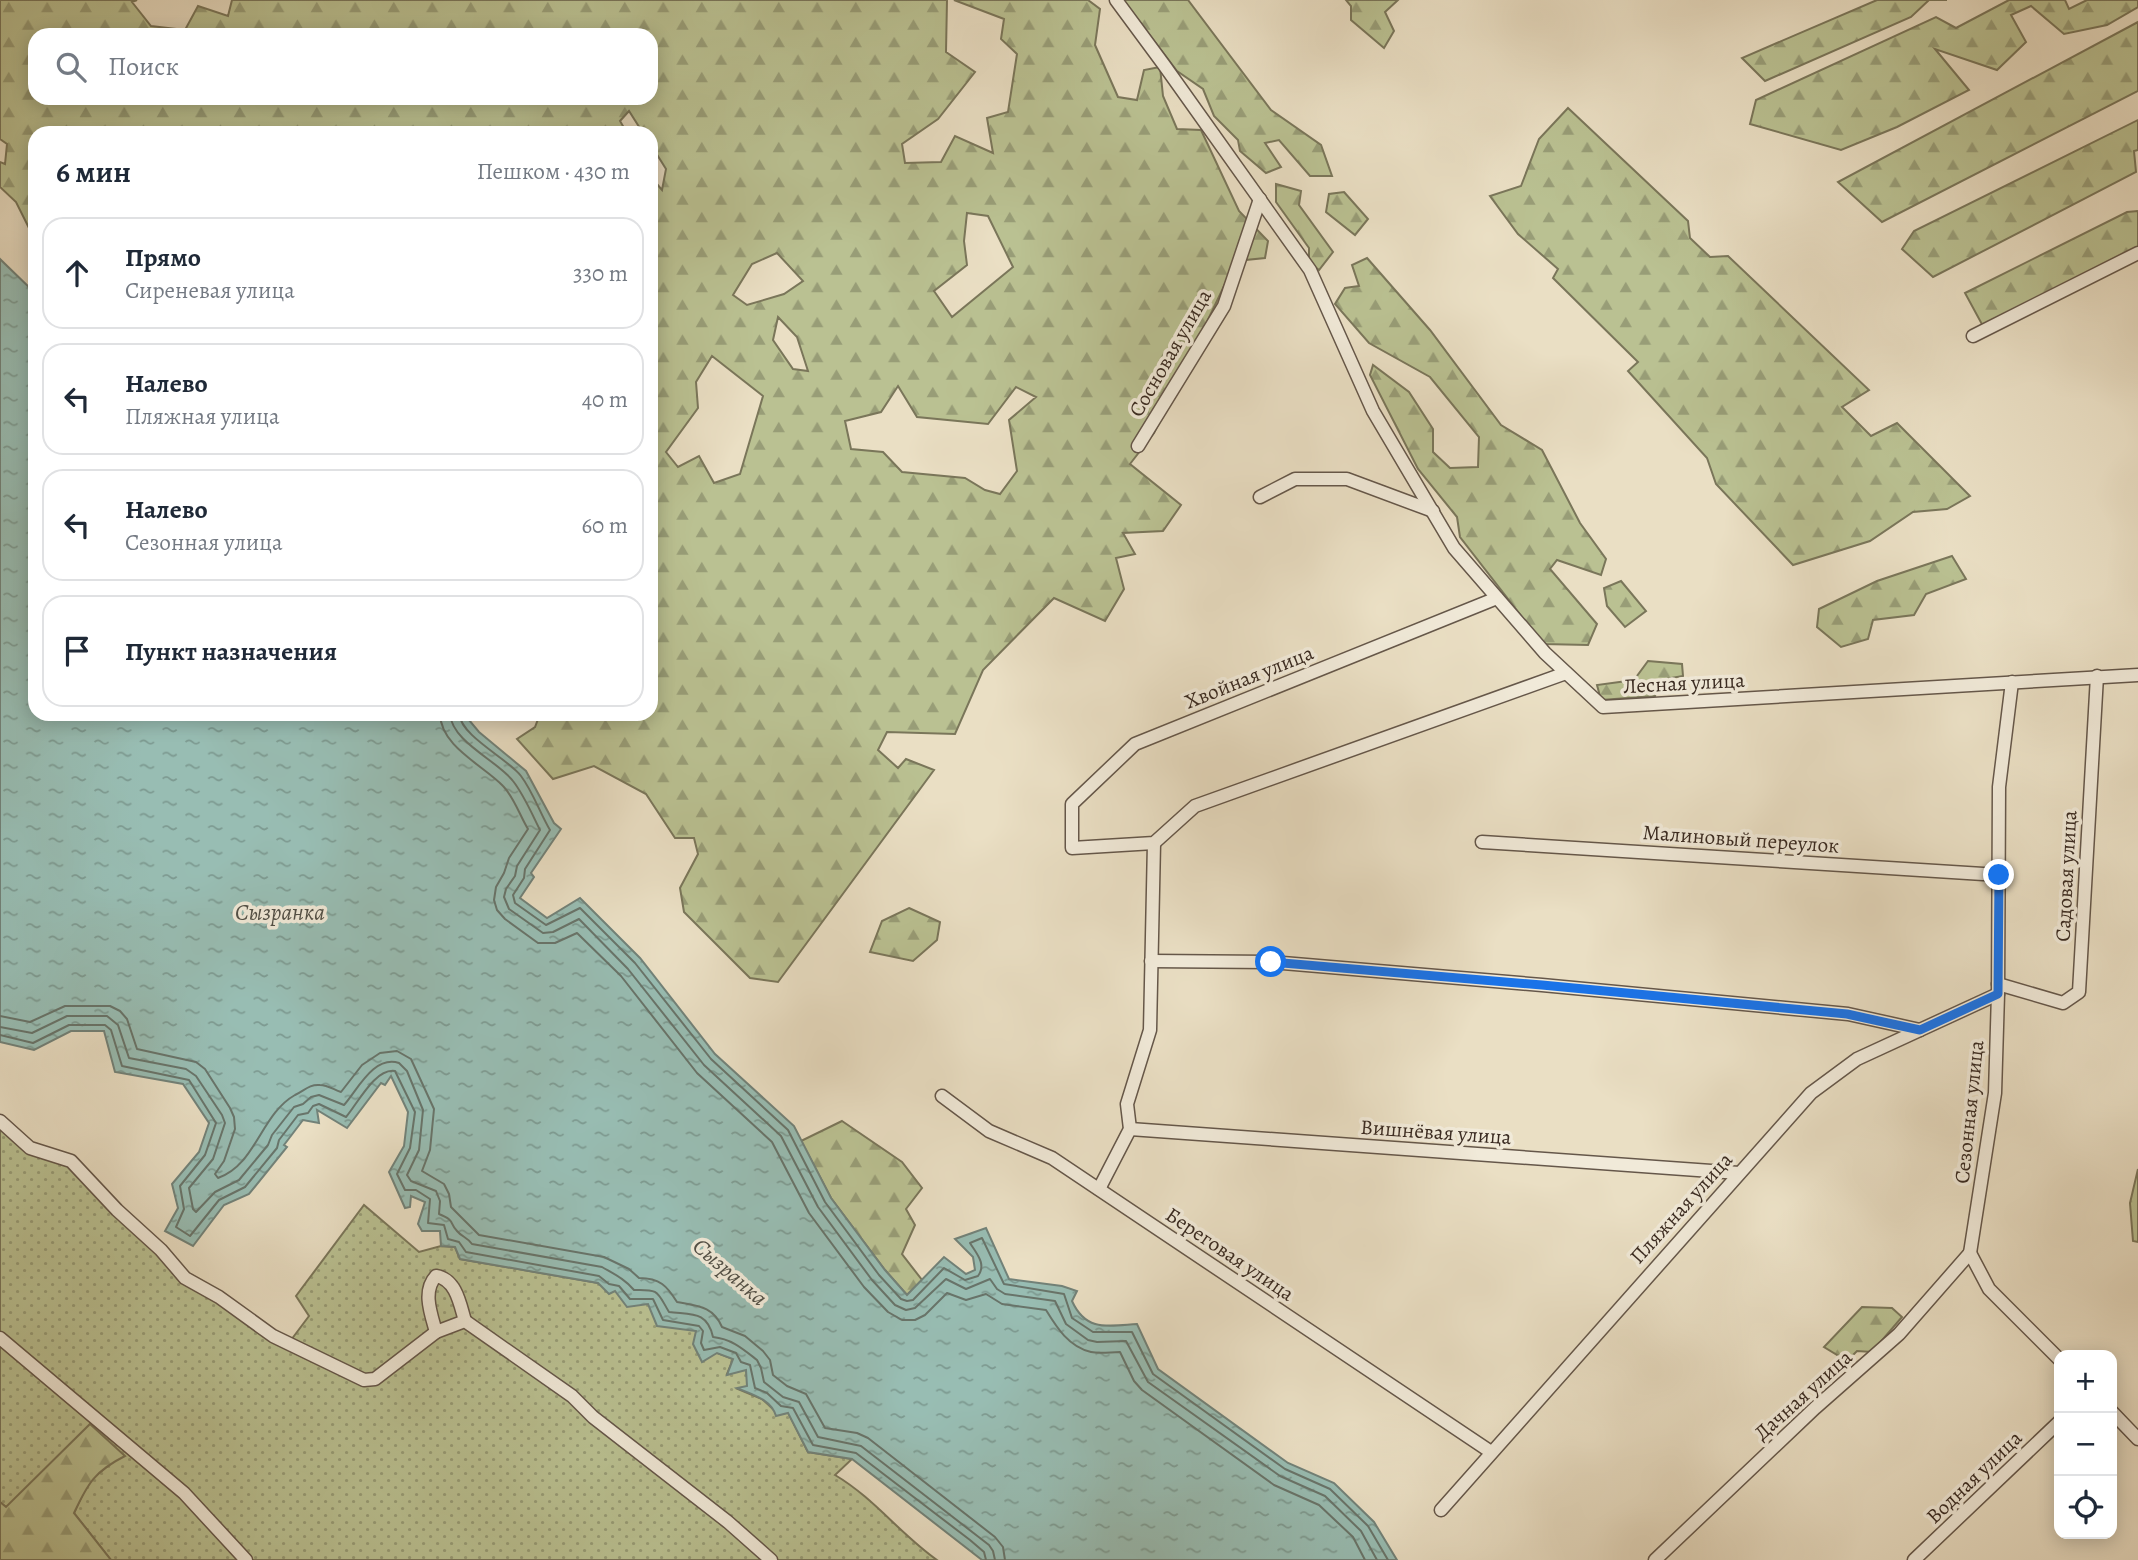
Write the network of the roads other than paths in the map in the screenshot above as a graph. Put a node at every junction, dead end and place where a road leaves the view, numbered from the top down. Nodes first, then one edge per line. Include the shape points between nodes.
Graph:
1 (1115, 0) edge
2 (1260, 199) junction
3 (2138, 253) edge
4 (1973, 336) dead end
5 (1138, 446) dead end
6 (1260, 497) dead end
7 (1433, 511) junction
8 (1497, 598) junction
9 (1566, 673) junction
10 (2138, 675) edge
11 (2097, 676) junction
12 (2012, 682) junction
13 (1482, 842) dead end
14 (1154, 843) junction
15 (1999, 875) junction
16 (1151, 961) junction
17 (1998, 989) junction
18 (1920, 1030) junction
19 (942, 1096) dead end
20 (0, 1121) edge
21 (1130, 1129) junction
22 (1739, 1173) junction
23 (1099, 1189) junction
24 (1970, 1253) junction
25 (465, 1321) junction
26 (436, 1332) junction
27 (0, 1338) edge
28 (2054, 1354) edge
29 (2113, 1413) edge
30 (2054, 1427) edge
31 (2138, 1439) edge
32 (1492, 1452) junction
33 (1441, 1510) dead end
34 (246, 1560) edge
35 (771, 1560) edge
36 (1655, 1560) edge
37 (1914, 1560) edge

1 - 2 street, Лесная улица
2 - 5 street, Сосновая улица via 1224,306
2 - 7 street, Лесная улица via 1310,270 1373,411
3 - 4 street
6 - 7 street via 1295,479 1347,479
7 - 8 street, Лесная улица via 1454,548
8 - 9 street, Лесная улица
8 - 14 street, Хвойная улица via 1135,744 1072,804 1072,848
9 - 12 street, Лесная улица via 1603,707
9 - 14 street via 1195,806
10 - 11 street, Лесная улица
11 - 12 street, Лесная улица
11 - 17 street, Садовая улица via 2079,992 2063,1003
12 - 15 street, Сезонная улица via 1999,787
13 - 15 street, Малиновый переулок
14 - 16 street
15 - 17 street, Сезонная улица
16 - 18 street via 1271,962 1529,983 1847,1014
16 - 21 street via 1150,1030 1127,1104
17 - 18 street, Пляжная улица
17 - 24 street, Сезонная улица via 1994,1093
18 - 22 street, Пляжная улица via 1857,1059 1811,1093
19 - 23 street, Береговая улица via 989,1130 1052,1157
20 - 26 street via 30,1148 71,1161 185,1278 288,1344 364,1380 375,1379
21 - 22 street, Вишнёвая улица
21 - 23 street
22 - 32 street, Пляжная улица
23 - 32 street, Береговая улица
24 - 28 street via 1989,1289
24 - 36 street, Дачная улица via 1899,1334
25 - 26 street
25 - 26 street via 452,1286 436,1276 428,1297
25 - 35 street via 572,1396
27 - 34 street via 184,1493
29 - 31 street
30 - 37 street, Водная улица
32 - 33 street, Пляжная улица

